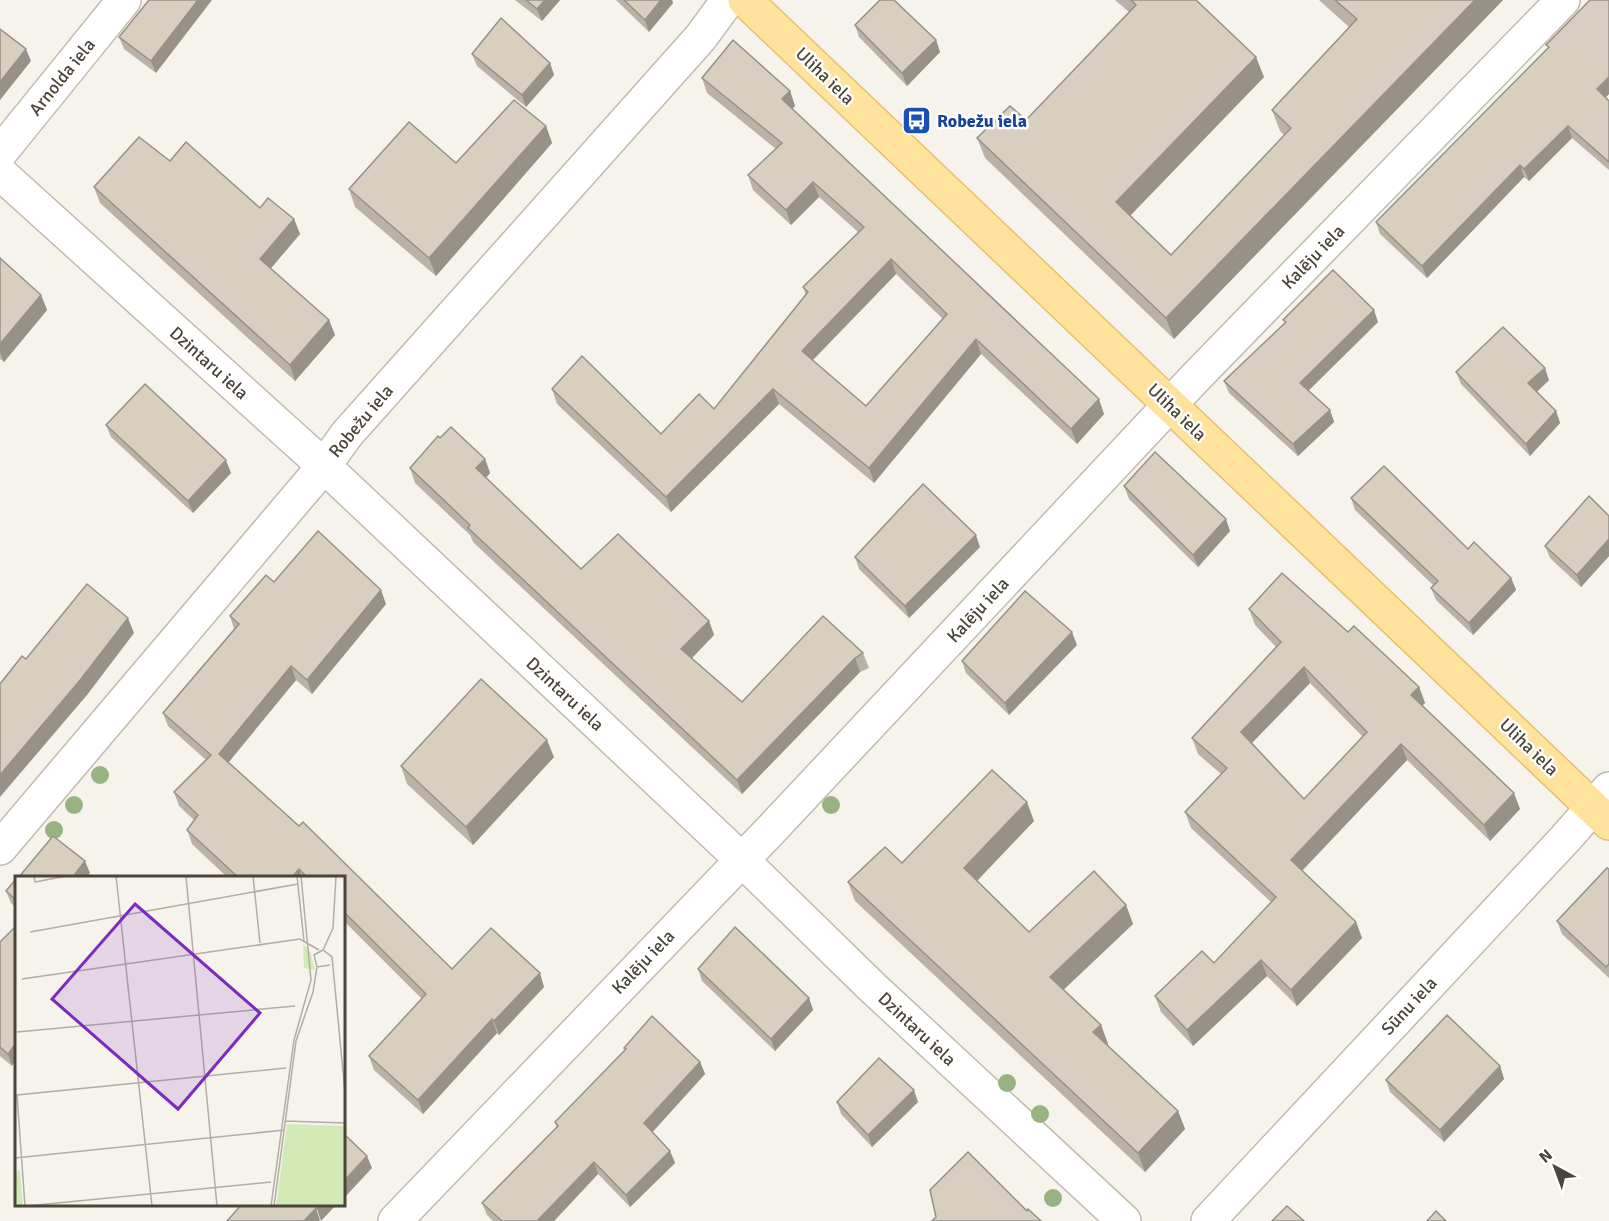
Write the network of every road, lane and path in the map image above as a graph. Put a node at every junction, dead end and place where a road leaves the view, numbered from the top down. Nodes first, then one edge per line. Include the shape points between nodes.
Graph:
1 (124, 0) edge
2 (728, 0) edge
3 (745, 0) edge
4 (1563, 0) edge
5 (0, 153) edge
6 (0, 173) edge
7 (1171, 406) junction
8 (324, 466) junction
9 (1603, 806) edge
10 (0, 848) edge
11 (742, 860) junction
12 (395, 1221) edge
13 (1124, 1221) edge
14 (1208, 1221) edge

1 - 5 street, Arnolda iela
2 - 8 street, Robežu iela via 701,37 347,434
3 - 7 main road, Uliha iela
4 - 7 street, Kalēju iela
6 - 8 street, Dzintaru iela
7 - 9 main road, Uliha iela
7 - 11 street, Kalēju iela
8 - 10 street, Robežu iela
8 - 11 street, Dzintaru iela
9 - 14 street, Sūnu iela via 1565,839
11 - 12 street, Kalēju iela
11 - 13 street, Dzintaru iela

